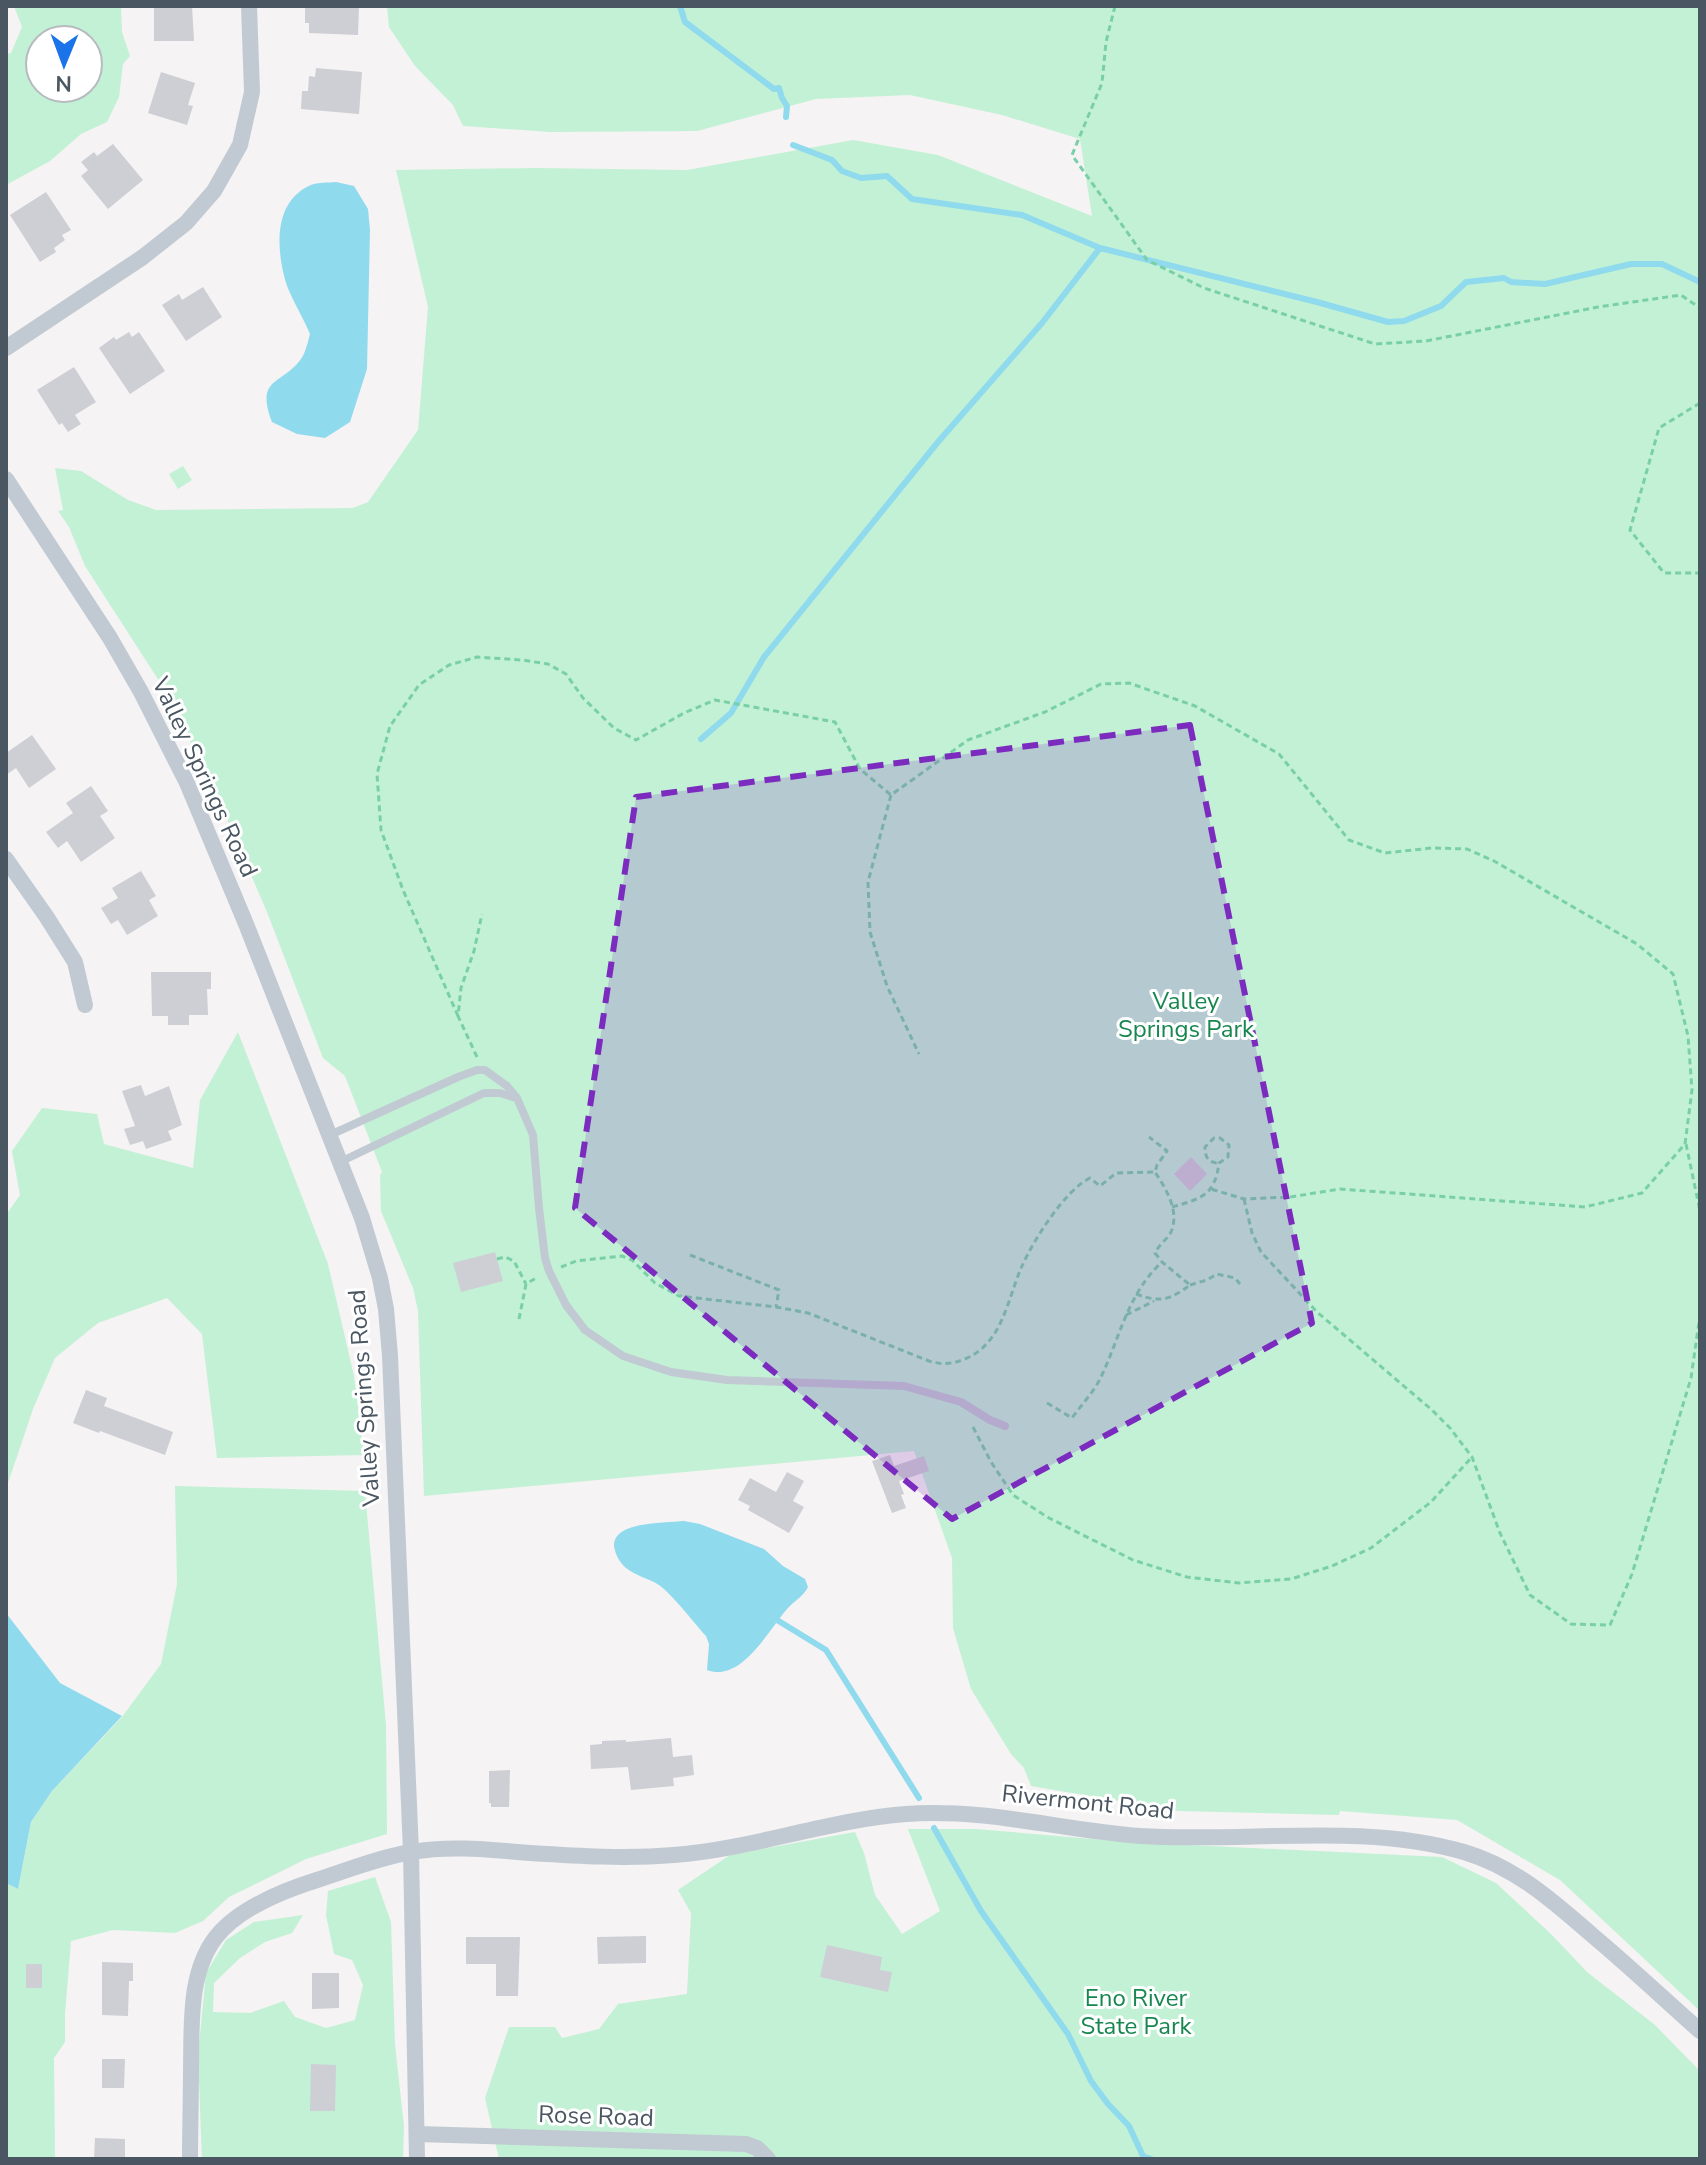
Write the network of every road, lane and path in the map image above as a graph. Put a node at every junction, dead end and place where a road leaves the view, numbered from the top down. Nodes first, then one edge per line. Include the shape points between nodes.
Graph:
1 (249, 6) edge
2 (1115, 6) edge
3 (1700, 308) edge
4 (6, 348) edge
5 (1700, 403) edge
6 (6, 479) edge
7 (1700, 573) edge
8 (891, 795) junction
9 (6, 859) edge
10 (482, 914) dead end
11 (85, 1005) dead end
12 (458, 1016) junction
13 (919, 1054) dead end
14 (485, 1070) junction
15 (517, 1098) junction
16 (330, 1135) junction
17 (1149, 1137) dead end
18 (1685, 1144) junction
19 (340, 1162) junction
20 (1219, 1163) junction
21 (1155, 1172) junction
22 (1211, 1189) junction
23 (1244, 1199) junction
24 (1172, 1207) junction
25 (1700, 1211) edge
26 (690, 1255) dead end
27 (497, 1259) dead end
28 (1162, 1262) junction
29 (549, 1271) junction
30 (526, 1284) junction
31 (1240, 1284) dead end
32 (1190, 1285) junction
33 (1136, 1294) junction
34 (1154, 1301) junction
35 (776, 1307) junction
36 (1126, 1315) junction
37 (1700, 1315) edge
38 (519, 1319) dead end
39 (961, 1402) junction
40 (1047, 1403) dead end
41 (1005, 1426) dead end
42 (1472, 1457) junction
43 (411, 1852) junction
44 (1700, 2031) edge
45 (417, 2134) junction
46 (190, 2159) edge
47 (417, 2159) edge
48 (768, 2159) edge

1 - 4 street via 252,92 240,145 214,191 186,223 143,257
2 - 3 path via 1102,83 1072,155 1147,260 1204,288 1375,344 1426,341 1681,295
5 - 7 path via 1659,428 1630,530 1664,573
6 - 16 street, Valley Springs Road via 110,638 167,742
8 - 12 path via 860,769 835,722 715,700 636,740 614,728 566,674 548,664 477,657 449,665 419,685 390,726 377,774 381,830
8 - 13 path via 868,882 870,932 887,986
8 - 18 path via 968,740 1045,712 1101,684 1129,683 1195,706 1279,754 1349,840 1385,853 1467,849 1637,944 1673,974 1688,1036 1692,1090
9 - 11 street via 75,962
10 - 12 path
12 - 14 path
14 - 15 lane
14 - 16 lane
15 - 19 lane via 484,1093
15 - 29 lane via 533,1135
16 - 19 street, Valley Springs Road
17 - 21 path via 1167,1151
18 - 23 path via 1642,1193 1585,1207 1340,1189
18 - 25 path
19 - 43 street, Valley Springs Road via 373,1249 387,1324
20 - 20 path via 1230,1150 1214,1138 1205,1147 1205,1156
20 - 22 path
21 - 24 path
21 - 35 path via 1116,1173 1100,1186 1090,1178 1082,1182 1051,1215 1022,1265 994,1336 979,1353 961,1361 929,1361 808,1313
22 - 23 path
22 - 24 path via 1200,1199
23 - 42 path via 1261,1252 1317,1312 1432,1410
24 - 28 path via 1171,1233 1155,1253
26 - 35 path via 779,1290
27 - 30 path via 514,1261
28 - 32 path
28 - 33 path
29 - 30 path
29 - 35 path via 576,1261 622,1256 679,1296
29 - 39 lane via 585,1330 623,1356 671,1372 727,1380 904,1386
30 - 38 path
31 - 32 path via 1217,1274
32 - 34 path
33 - 34 path
33 - 36 path
34 - 36 path
36 - 40 path via 1100,1380 1072,1418
37 - 42 path via 1691,1378 1632,1574 1610,1625 1571,1624 1530,1595
39 - 41 lane
39 - 42 path via 1013,1495 1133,1560 1187,1577 1239,1583 1291,1579 1371,1548 1431,1502
43 - 44 street, Rivermont Road via 677,1855 830,1825 936,1813 1143,1836 1394,1838 1470,1854 1501,1867 1545,1895
43 - 45 street, Valley Springs Road
43 - 46 street, Rivermont Road via 275,1896 229,1923 216,1938 199,1971 192,2020
45 - 47 street, Valley Springs Road
45 - 48 street, Rose Road via 746,2144

